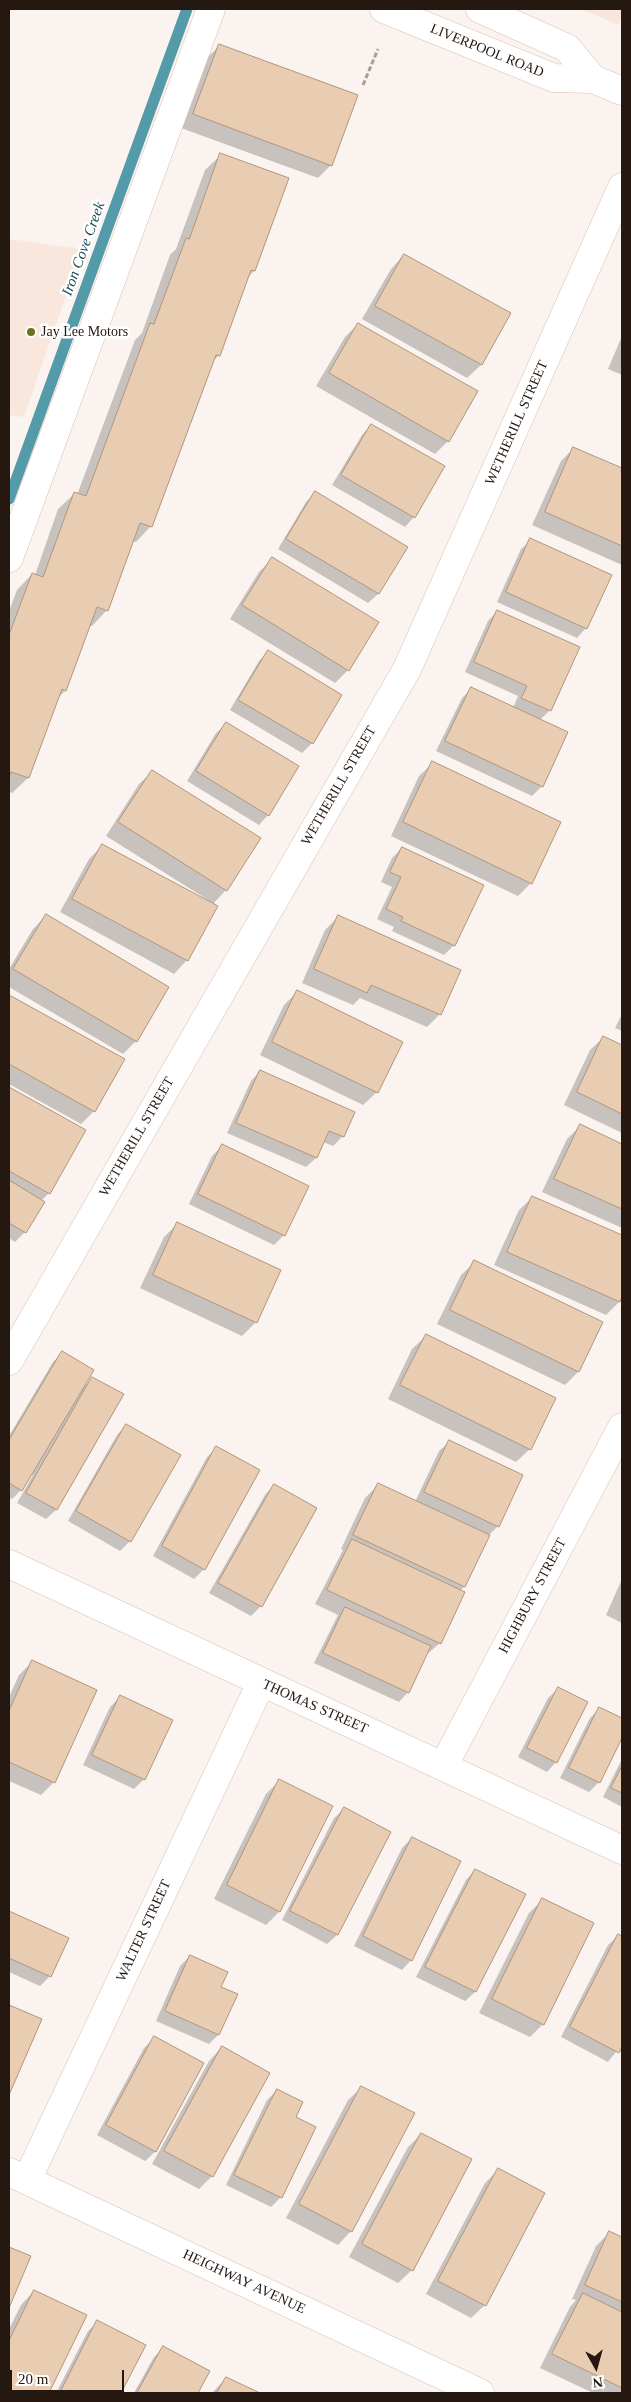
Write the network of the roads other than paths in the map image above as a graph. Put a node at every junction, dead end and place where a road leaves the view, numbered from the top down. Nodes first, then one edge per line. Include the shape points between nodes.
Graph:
1 (211, 9) edge
2 (480, 9) edge
3 (388, 10) edge
4 (593, 79) junction
5 (622, 91) edge
6 (622, 187) edge
7 (9, 558) edge
8 (9, 1361) edge
9 (622, 1427) edge
10 (9, 1564) edge
11 (261, 1683) junction
12 (444, 1765) junction
13 (622, 1850) edge
14 (18, 2176) edge
15 (480, 2393) edge

1 - 7 main road
2 - 4 main road, LIVERPOOL ROAD via 567,48
3 - 4 main road, LIVERPOOL ROAD via 554,78
4 - 5 main road, LIVERPOOL ROAD
6 - 8 main road, WETHERILL STREET via 407,669
9 - 12 main road, HIGHBURY STREET
10 - 11 main road, THOMAS STREET
11 - 12 main road, THOMAS STREET
11 - 14 main road, WALTER STREET
12 - 13 main road, THOMAS STREET
14 - 15 main road, HEIGHWAY AVENUE

